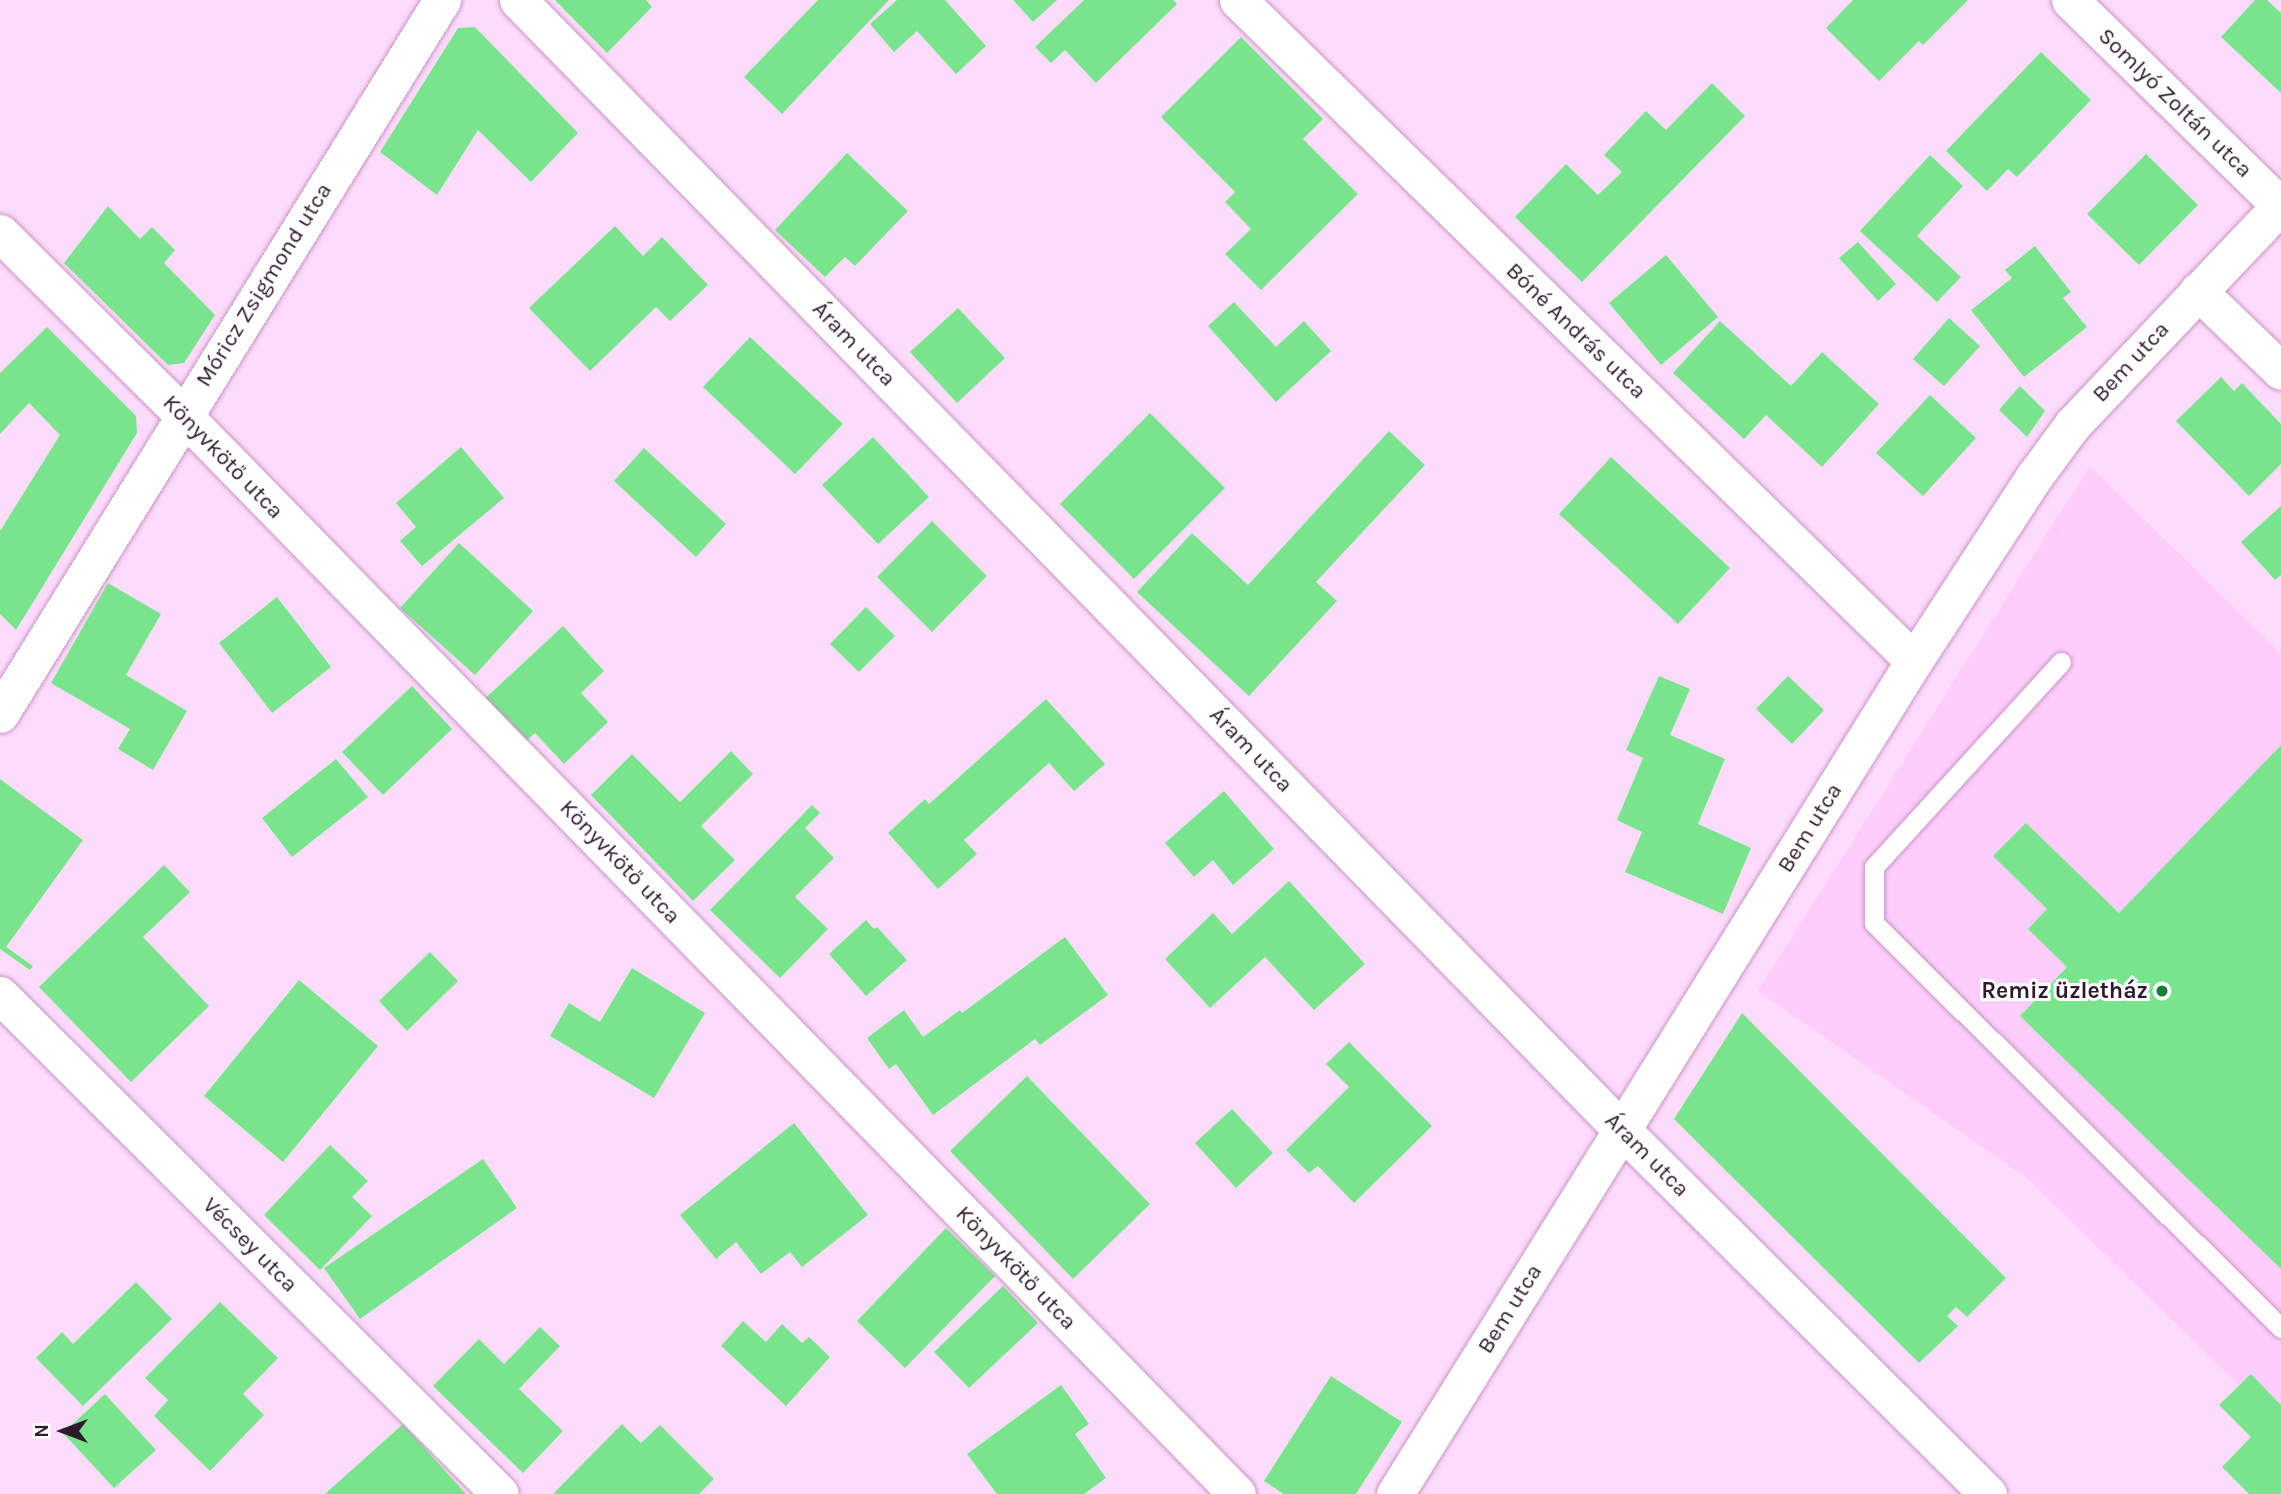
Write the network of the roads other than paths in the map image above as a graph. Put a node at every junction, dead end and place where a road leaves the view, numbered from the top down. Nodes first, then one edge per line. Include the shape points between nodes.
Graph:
1 (442, 0) edge
2 (518, 0) edge
3 (1238, 0) edge
4 (2070, 0) edge
5 (2281, 205) edge
6 (0, 233) edge
7 (2198, 291) junction
8 (2281, 371) edge
9 (183, 415) junction
10 (1914, 661) junction
11 (2061, 662) dead end
12 (0, 714) edge
13 (0, 995) edge
14 (1622, 1129) junction
15 (2281, 1328) edge
16 (500, 1494) edge
17 (1237, 1494) edge
18 (1395, 1494) edge
19 (1988, 1494) edge

1 - 9 street, Móricz Zsigmond utca
2 - 14 street, Áram utca
3 - 10 street, Bóné András utca
4 - 5 street, Somlyó Zoltán utca
5 - 7 street, Bem utca
6 - 9 street, Könyvkötő utca
7 - 8 street
7 - 10 street, Bem utca via 2073,424
9 - 12 street, Móricz Zsigmond utca
9 - 17 street, Könyvkötő utca
10 - 14 street, Bem utca
11 - 15 lane via 1874,867 1874,923
13 - 16 street, Vécsey utca
14 - 18 street, Bem utca
14 - 19 street, Áram utca

